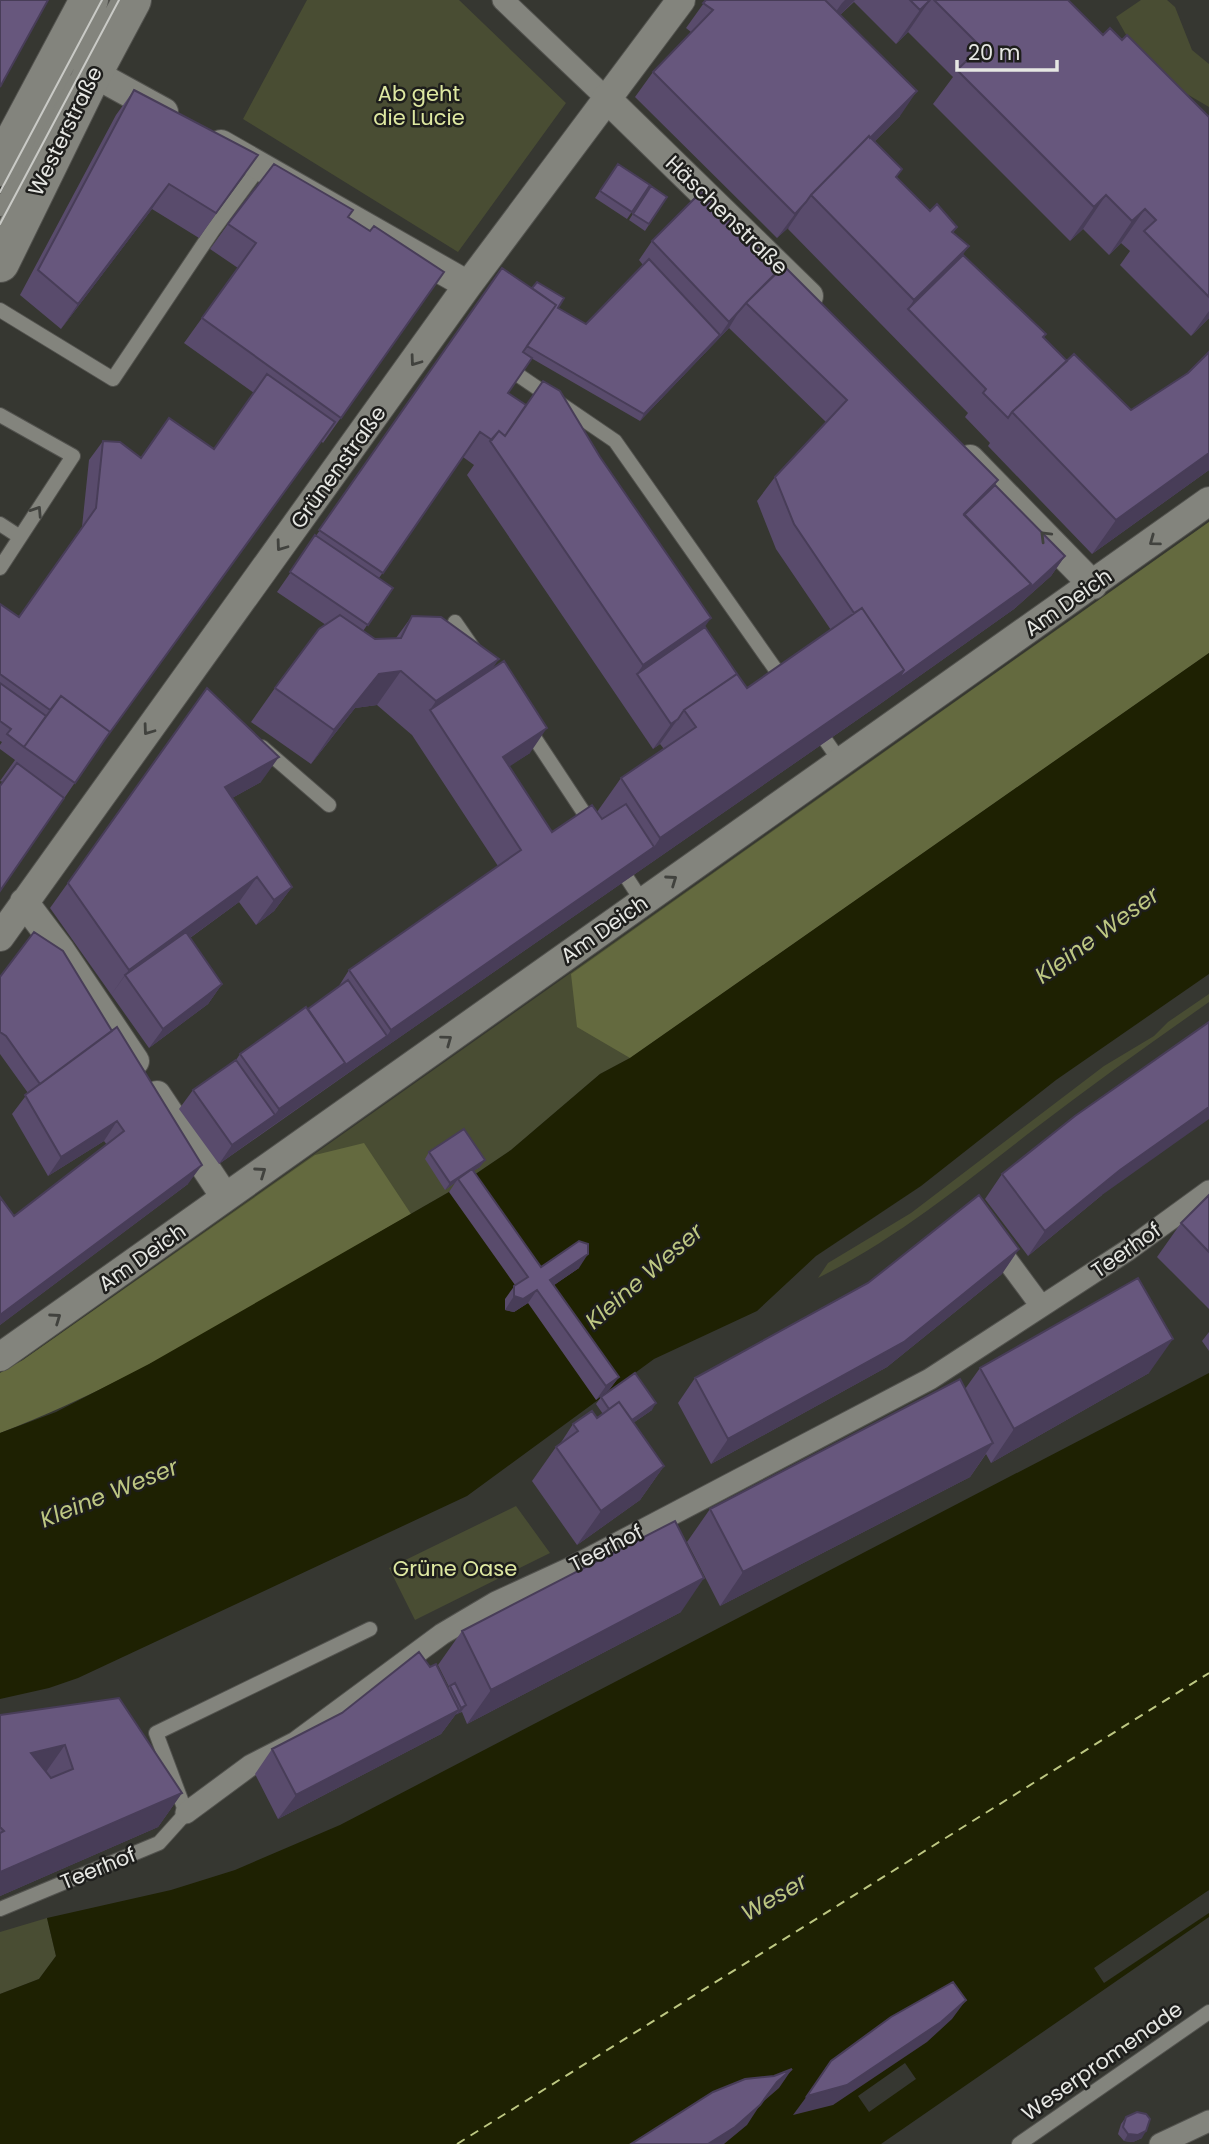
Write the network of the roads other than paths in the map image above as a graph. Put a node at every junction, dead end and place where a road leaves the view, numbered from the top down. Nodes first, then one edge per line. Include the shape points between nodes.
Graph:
1 (89, 0) edge
2 (132, 0) edge
3 (503, 0) edge
4 (681, 0) edge
5 (83, 73) junction
6 (606, 98) junction
7 (261, 165) junction
8 (0, 167) edge
9 (0, 209) edge
10 (0, 263) edge
11 (468, 285) junction
12 (0, 310) edge
13 (829, 317) edge
14 (510, 370) edge
15 (0, 415) edge
16 (946, 436) edge
17 (1209, 501) edge
18 (0, 524) edge
19 (20, 537) junction
20 (0, 568) edge
21 (1093, 584) junction
22 (455, 622) dead end
23 (485, 664) edge
24 (783, 680) edge
25 (523, 720) edge
26 (253, 738) edge
27 (330, 805) dead end
28 (599, 835) edge
29 (627, 878) edge
30 (642, 901) junction
31 (24, 902) junction
32 (0, 937) edge
33 (1209, 1191) edge
34 (225, 1197) junction
35 (977, 1220) edge
36 (1041, 1306) junction
37 (0, 1357) edge
38 (370, 1629) dead end
39 (186, 1813) junction
40 (0, 1909) edge
41 (1209, 2012) edge
42 (1209, 2120) edge
43 (1019, 2144) edge
44 (1160, 2144) edge

1 - 8 main road, Westerstraße
2 - 5 main road, Westerstraße
3 - 6 street, Häschenstraße
4 - 6 street, Grünenstraße
5 - 7 street
5 - 9 lane
5 - 10 main road, Westerstraße
6 - 11 street, Grünenstraße
6 - 13 street, Häschenstraße
7 - 11 street
7 - 12 lane via 113,379
11 -> 31 street, Grünenstraße via 449,329
14 - 24 lane via 615,441
19 -> 15 lane via 73,456
21 -> 16 street
17 -> 21 street, Am Deich
18 - 19 lane
19 - 20 lane
30 -> 21 street, Am Deich via 833,751
22 - 23 lane
25 - 28 lane
26 - 27 lane
29 - 30 lane
34 -> 30 street, Am Deich
31 - 32 street, Grünenstraße
31 - 34 street
33 - 36 street, Teerhof
37 -> 34 street, Am Deich
35 - 36 street
36 - 39 street, Teerhof via 930,1379 442,1634 296,1742 251,1765
38 - 39 lane via 156,1733
39 - 40 lane, Teerhof via 159,1843
41 - 43 lane, Weserpromenade
42 - 44 street

